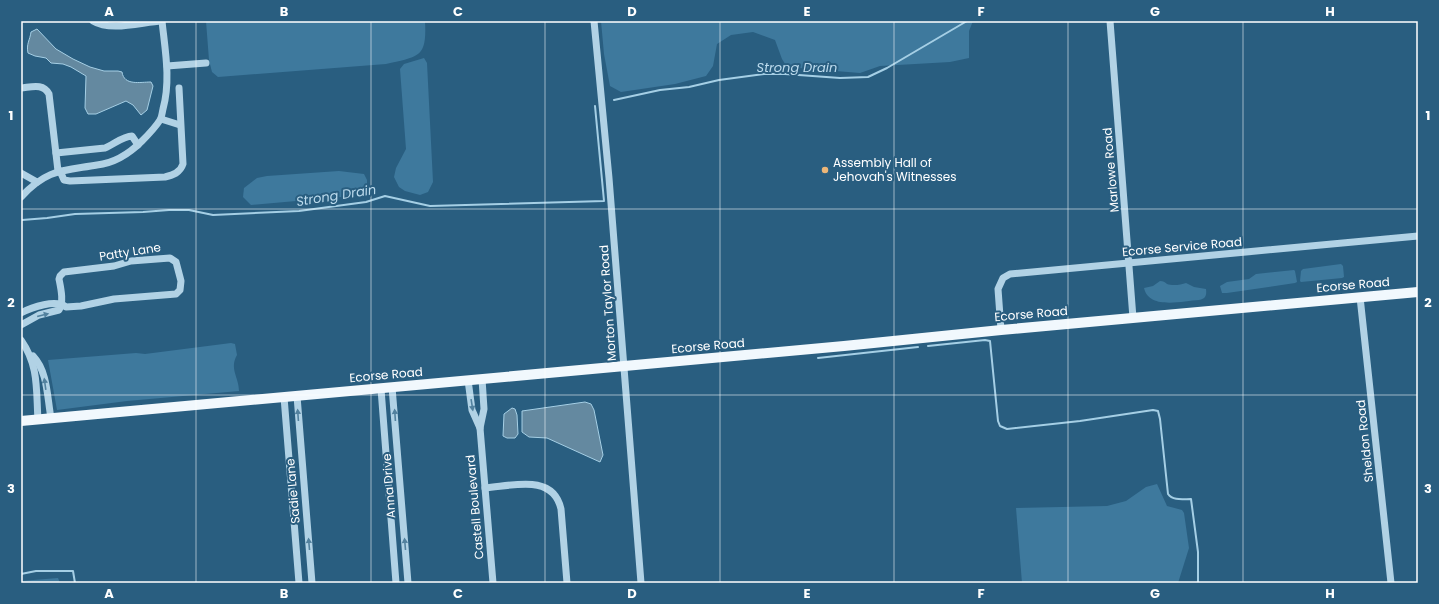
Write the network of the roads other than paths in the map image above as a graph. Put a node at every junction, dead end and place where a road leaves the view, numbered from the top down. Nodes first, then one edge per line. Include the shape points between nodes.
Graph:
1 (93, 21) edge
2 (162, 21) edge
3 (594, 21) edge
4 (1110, 21) edge
5 (206, 63) dead end
6 (167, 66) junction
7 (21, 88) edge
8 (178, 88) dead end
9 (161, 119) junction
10 (180, 125) junction
11 (138, 145) junction
12 (56, 153) junction
13 (59, 171) junction
14 (21, 173) edge
15 (37, 182) junction
16 (21, 197) edge
17 (1418, 236) edge
18 (1130, 262) junction
19 (1418, 291) edge
20 (1360, 297) junction
21 (62, 304) junction
22 (21, 313) edge
23 (1133, 318) junction
24 (21, 325) edge
25 (1001, 330) junction
26 (21, 340) edge
27 (30, 353) junction
28 (623, 367) junction
29 (482, 379) junction
30 (468, 380) junction
31 (392, 387) junction
32 (381, 388) junction
33 (297, 396) junction
34 (284, 397) junction
35 (50, 418) junction
36 (38, 420) junction
37 (21, 421) edge
38 (480, 428) junction
39 (485, 488) junction
40 (300, 583) edge
41 (312, 583) edge
42 (396, 583) edge
43 (408, 583) edge
44 (493, 583) edge
45 (567, 583) edge
46 (641, 583) edge
47 (1391, 583) edge

1 - 2 street via 101,26 111,26
2 - 6 street
3 - 28 street, Morton Taylor Road
4 - 18 street, Marlowe Road
5 - 6 street
6 - 9 street via 167,92
7 - 12 street via 44,87 50,94
8 - 10 street
9 - 10 street
9 - 11 street
10 - 13 street via 183,164 182,169 172,175 70,181 64,180
11 - 12 street via 132,136 127,136 105,148
11 - 13 street via 113,162
12 - 13 street
13 - 15 street
14 - 15 street
15 - 16 street
17 - 18 street, Ecorse Service Road
18 - 23 street, Marlowe Road
18 - 25 street, Ecorse Service Road via 1007,276 1000,282 998,289
19 - 20 main road, Ecorse Road
20 - 23 main road, Ecorse Road
20 - 47 street, Sheldon Road
21 - 21 street, Patty Lane via 66,307 81,306 114,299 176,294 180,290 181,281 176,262 168,257 64,272 59,279
21 - 22 street, Patty Lane via 57,302 38,306
24 -> 21 street via 39,315 59,310
23 - 25 main road, Ecorse Road
25 - 28 main road, Ecorse Road
26 - 27 street
35 -> 27 street via 44,372
27 - 36 street via 34,363
28 - 29 main road, Ecorse Road
28 - 46 street, Morton Taylor Road
29 - 30 main road, Ecorse Road
29 - 38 street, Castell Boulevard via 484,409
30 - 31 main road, Ecorse Road
30 -> 38 street, Castell Boulevard via 472,410
31 - 32 main road, Ecorse Road
43 -> 31 street, Anna Drive
32 - 33 main road, Ecorse Road
32 - 42 street, Anna Drive
33 - 34 main road, Ecorse Road
41 -> 33 street, Sadie Lane
34 - 35 main road, Ecorse Road
34 - 40 street, Sadie Lane
35 - 36 main road, Ecorse Road
36 - 37 main road, Ecorse Road
38 - 39 street, Castell Boulevard
39 - 44 street, Castell Boulevard
39 - 45 street via 534,484 546,487 553,493 561,509

